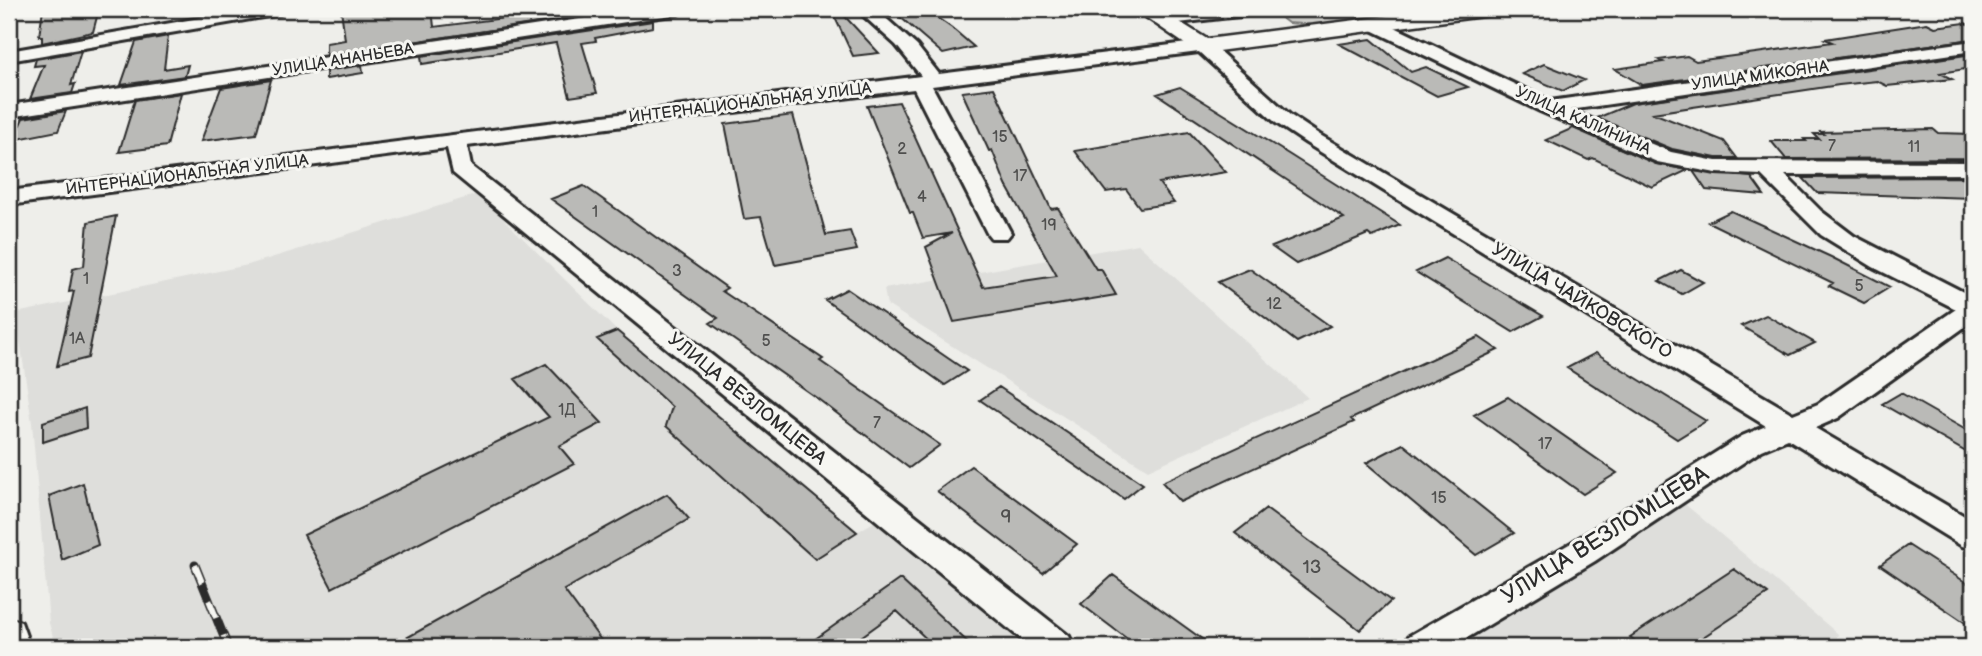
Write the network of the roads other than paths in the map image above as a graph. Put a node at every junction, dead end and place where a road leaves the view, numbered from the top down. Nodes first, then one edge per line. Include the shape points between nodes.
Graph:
1 (279, 9) edge
2 (678, 9) edge
3 (864, 9) edge
4 (1256, 9) edge
5 (1491, 9) edge
6 (1153, 14) edge
7 (1374, 24) junction
8 (1203, 46) junction
9 (1973, 46) edge
10 (9, 56) edge
11 (927, 81) junction
12 (1546, 107) junction
13 (9, 111) edge
14 (456, 140) junction
15 (1973, 168) edge
16 (1767, 169) junction
17 (9, 198) edge
18 (999, 233) dead end
19 (1973, 308) edge
20 (1788, 425) junction
21 (1973, 537) edge
22 (9, 634) edge
23 (12, 647) edge
24 (1056, 647) edge
25 (1422, 647) edge

1 - 10 street
2 - 13 street, УЛИЦА АНАНЬЕВА
3 - 11 street via 925,66
4 - 6 street
5 - 7 main road, ИНТЕРНАЦИОНАЛЬНАЯ УЛИЦА
6 - 8 main road
7 - 8 main road, ИНТЕРНАЦИОНАЛЬНАЯ УЛИЦА
7 - 12 street, УЛИЦА КАЛИНИНА
8 - 11 street, ИНТЕРНАЦИОНАЛЬНАЯ УЛИЦА
8 - 20 street, УЛИЦА ЧАЙКОВСКОГО via 1283,119 1313,139
9 - 12 street, УЛИЦА МИКОЯНА
11 - 14 street, ИНТЕРНАЦИОНАЛЬНАЯ УЛИЦА
11 - 18 street
12 - 16 street, УЛИЦА КАЛИНИНА via 1665,157 1716,167
14 - 17 street, ИНТЕРНАЦИОНАЛЬНАЯ УЛИЦА
14 - 24 street, УЛИЦА ВЕЗЛОМЦЕВА via 461,168
15 - 16 street, УЛИЦА КАЛИНИНА
16 - 19 street via 1829,230
19 - 20 street, УЛИЦА ВЕЗЛОМЦЕВА via 1828,411
20 - 21 street, УЛИЦА ЧАЙКОВСКОГО
20 - 25 street, УЛИЦА ВЕЗЛОМЦЕВА
22 - 23 street

